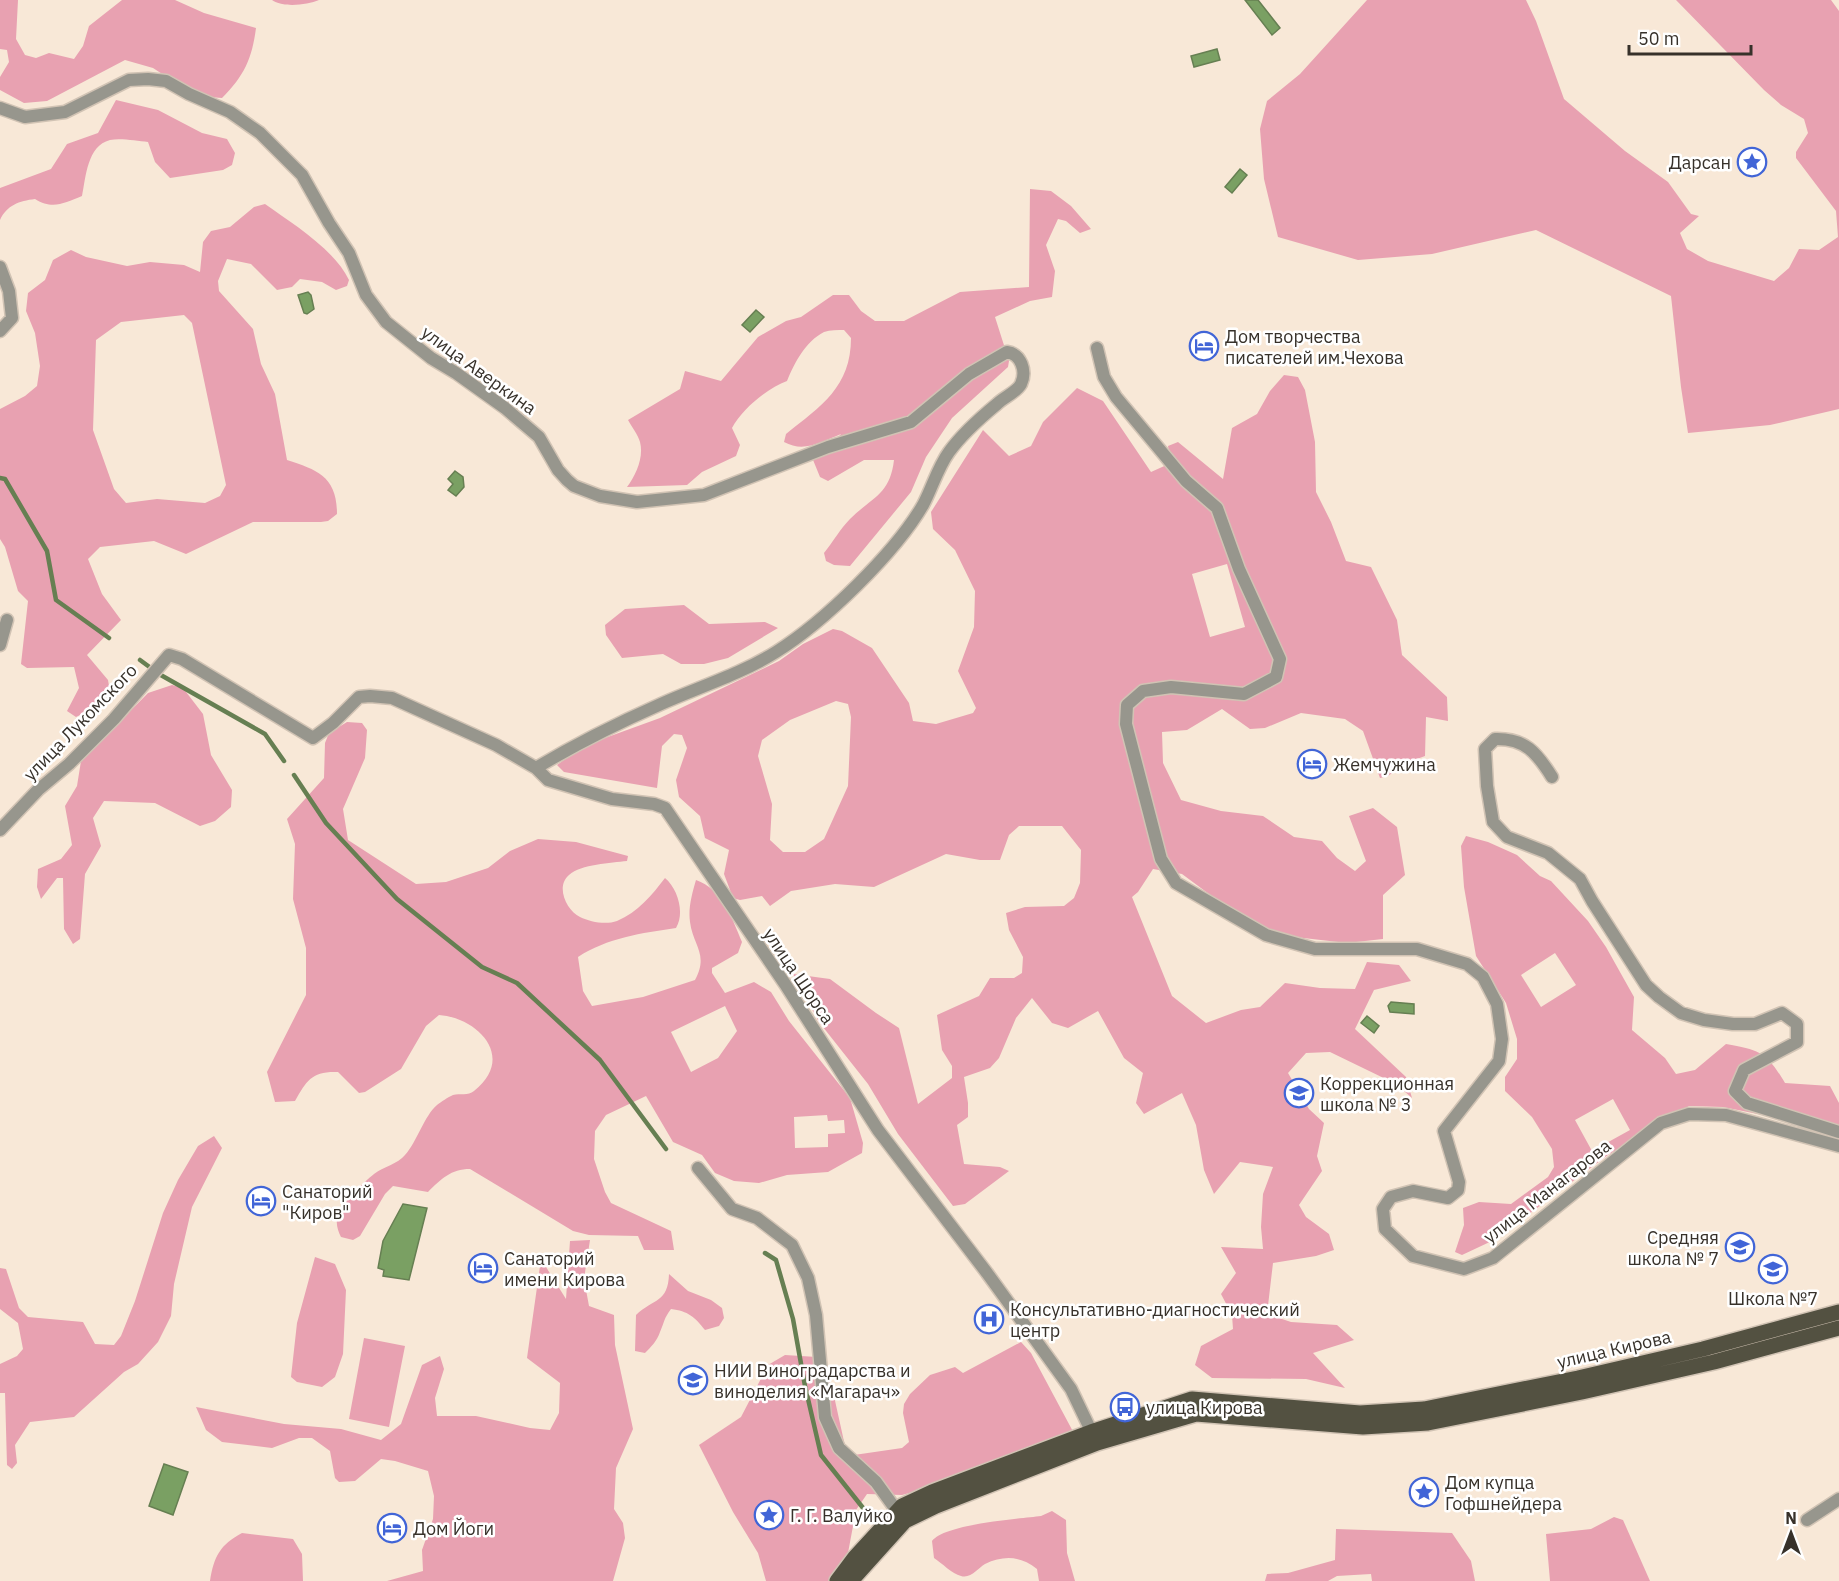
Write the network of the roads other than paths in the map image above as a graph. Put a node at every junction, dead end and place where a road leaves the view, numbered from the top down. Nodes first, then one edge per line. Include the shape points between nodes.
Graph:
1 (0, 108) edge
2 (0, 267) edge
3 (0, 331) edge
4 (1097, 348) dead end
5 (7, 620) dead end
6 (0, 645) edge
7 (351, 704) joint
8 (536, 768) junction
9 (1552, 777) dead end
10 (0, 830) edge
11 (1839, 1132) edge
12 (1839, 1146) edge
13 (698, 1168) dead end
14 (1839, 1312) edge
15 (1839, 1328) edge
16 (1094, 1437) junction
17 (1839, 1499) edge
18 (901, 1516) junction
19 (1806, 1520) dead end
20 (837, 1581) edge
21 (851, 1581) edge

1 - 8 street, улица Аверкина via 25,117 66,112 129,80 148,79 166,81 230,112 260,133 302,175 349,253 366,296 386,322 539,437 558,470 574,486 600,496 637,502 704,495 828,447 911,422 969,374 1007,352 1013,353 1023,366 1020,386 978,420 948,453 922,506 891,549 807,629 776,652 582,742
2 - 3 street via 9,291 12,318
4 - 12 street, улица Манагарова via 1104,377 1116,397 1186,481 1217,507 1239,569 1280,660 1276,677 1245,694 1171,687 1143,691 1127,705 1126,724 1161,860 1176,883 1266,935 1315,949 1417,949 1467,964 1483,977 1497,1004 1502,1039 1498,1061 1444,1131 1458,1190 1448,1198 1413,1191 1391,1197 1383,1209 1385,1229 1413,1256 1464,1269 1492,1258 1661,1123 1689,1114 1726,1115
5 - 6 street
7 - 8 street, улица Щорса via 359,697 392,698 496,745
7 - 10 street, улица Лукомского via 313,738 182,659 169,655 114,719
8 - 16 street, улица Щорса via 548,780 612,799 664,808 785,984 878,1130 1071,1389
9 - 11 street via 1538,755 1509,739 1495,739 1485,750 1494,822 1507,837 1548,853 1580,879 1646,985 1681,1013 1704,1020 1755,1024 1782,1013 1797,1024 1797,1042 1744,1070 1735,1091 1747,1103
13 - 18 street via 732,1209 757,1218 792,1245 808,1278 816,1315 825,1417 839,1449 876,1482
14 - 16 main road, улица Кирова via 1703,1349 1424,1409 1360,1413 1197,1399
15 - 16 main road, улица Кирова via 1714,1362 1428,1423 1364,1428 1200,1413
16 - 18 main road, улица Кирова via 936,1506
17 - 19 street
18 - 20 main road, улица Кирова via 855,1557
18 - 21 main road, улица Кирова

